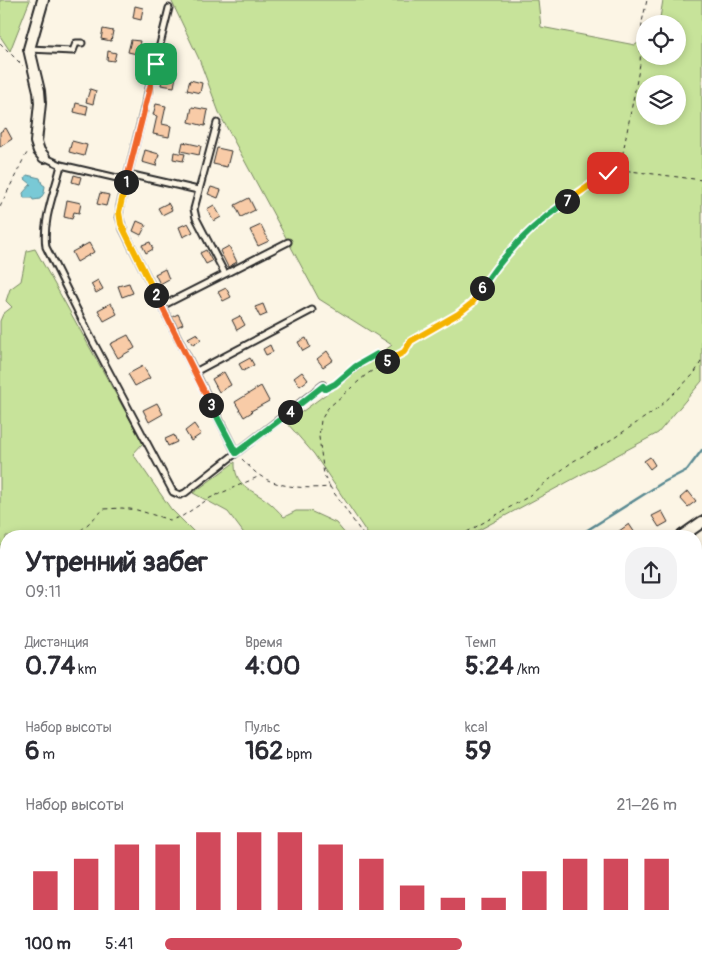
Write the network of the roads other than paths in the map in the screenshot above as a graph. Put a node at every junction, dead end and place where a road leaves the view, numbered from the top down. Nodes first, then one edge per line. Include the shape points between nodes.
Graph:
1 (43, 0) edge
2 (169, 8) dead end
3 (82, 43) dead end
4 (29, 48) junction
5 (217, 123) dead end
6 (44, 157) joint
7 (61, 165) junction
8 (127, 177) junction
9 (198, 190) junction
10 (288, 242) dead end
11 (224, 274) junction
12 (162, 306) junction
13 (312, 310) dead end
14 (195, 372) junction
15 (323, 386) road end
16 (236, 453) junction
17 (702, 522) edge
18 (691, 530) edge

1 - 4 street
2 - 8 lane
3 - 4 lane via 76,43 73,51
4 - 6 street via 40,103 36,142
5 - 9 lane
6 - 7 lane
7 - 8 lane
7 - 16 lane via 46,224 46,247 171,490 175,494 183,494
8 - 9 lane
8 - 12 lane via 119,212 121,224
9 - 11 lane via 195,214
10 - 11 lane
11 - 12 lane
12 - 14 lane
13 - 14 lane
14 - 16 lane
15 - 16 lane
17 - 18 street

